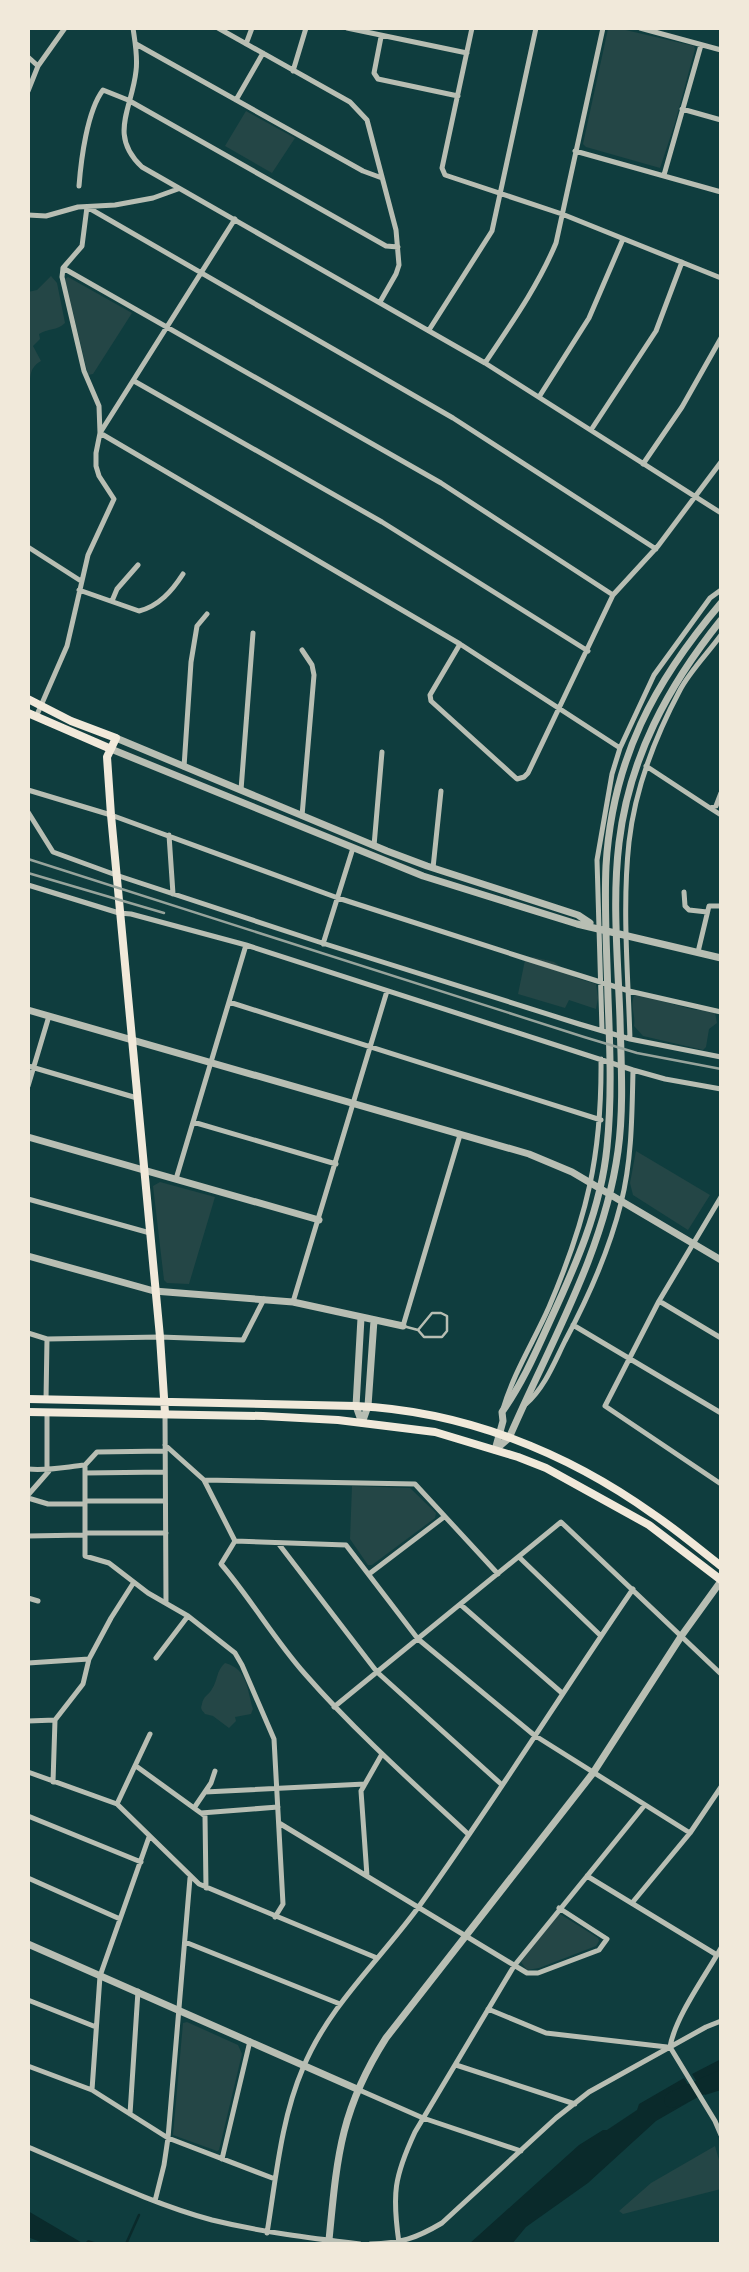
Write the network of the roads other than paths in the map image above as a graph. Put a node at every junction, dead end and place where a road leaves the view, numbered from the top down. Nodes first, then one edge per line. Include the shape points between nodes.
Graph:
1 (65, 28) edge
2 (133, 28) edge
3 (218, 28) edge
4 (252, 28) edge
5 (306, 28) edge
6 (347, 28) edge
7 (472, 28) edge
8 (536, 28) edge
9 (603, 28) edge
10 (640, 28) edge
11 (381, 37) junction
12 (136, 44) junction
13 (246, 44) junction
14 (701, 45) junction
15 (721, 50) edge
16 (262, 53) junction
17 (467, 53) junction
18 (28, 57) edge
19 (38, 66) junction
20 (293, 71) junction
21 (28, 92) edge
22 (458, 96) junction
23 (128, 100) junction
24 (236, 100) junction
25 (682, 109) junction
26 (721, 120) edge
27 (575, 151) junction
28 (664, 175) junction
29 (382, 178) junction
30 (79, 186) dead end
31 (178, 188) junction
32 (499, 192) junction
33 (721, 192) edge
34 (87, 207) junction
35 (28, 215) edge
36 (562, 215) junction
37 (235, 219) junction
38 (623, 239) junction
39 (398, 247) junction
40 (682, 262) junction
41 (63, 268) junction
42 (199, 274) junction
43 (721, 278) edge
44 (380, 302) junction
45 (167, 327) junction
46 (429, 330) junction
47 (721, 338) edge
48 (485, 363) junction
49 (134, 381) junction
50 (540, 397) junction
51 (592, 430) junction
52 (100, 433) junction
53 (721, 462) edge
54 (643, 464) junction
55 (696, 499) junction
56 (721, 513) edge
57 (28, 547) edge
58 (656, 549) junction
59 (138, 565) dead end
60 (183, 574) dead end
61 (81, 582) junction
62 (79, 590) junction
63 (721, 590) edge
64 (613, 595) junction
65 (112, 601) junction
66 (721, 603) edge
67 (207, 614) dead end
68 (721, 620) edge
69 (253, 633) dead end
70 (721, 635) edge
71 (460, 645) junction
72 (302, 650) dead end
73 (588, 651) junction
74 (28, 699) edge
75 (42, 707) junction
76 (559, 710) junction
77 (32, 715) edge
78 (116, 738) junction
79 (620, 748) junction
80 (111, 749) junction
81 (382, 752) dead end
82 (646, 766) junction
83 (184, 767) junction
84 (28, 790) edge
85 (241, 790) junction
86 (441, 791) dead end
87 (721, 793) edge
88 (710, 808) junction
89 (28, 812) edge
90 (111, 815) junction
91 (721, 815) edge
92 (302, 816) junction
93 (169, 835) junction
94 (374, 845) junction
95 (353, 848) junction
96 (433, 869) junction
97 (116, 875) junction
98 (28, 885) edge
99 (684, 892) dead end
100 (173, 894) junction
101 (338, 898) junction
102 (721, 906) edge
103 (707, 912) junction
104 (119, 913) junction
105 (596, 926) junction
106 (626, 934) junction
107 (323, 944) junction
108 (246, 945) junction
109 (698, 952) junction
110 (721, 958) edge
111 (601, 982) junction
112 (387, 991) junction
113 (629, 991) junction
114 (229, 1002) junction
115 (28, 1010) edge
116 (721, 1012) edge
117 (48, 1016) junction
118 (602, 1031) junction
119 (631, 1039) junction
120 (131, 1041) junction
121 (370, 1046) junction
122 (721, 1057) edge
123 (601, 1059) junction
124 (211, 1064) junction
125 (31, 1067) edge
126 (633, 1070) junction
127 (28, 1086) edge
128 (721, 1089) edge
129 (137, 1098) junction
130 (353, 1104) junction
131 (601, 1120) junction
132 (193, 1122) junction
133 (460, 1135) junction
134 (28, 1136) edge
135 (336, 1164) junction
136 (144, 1170) junction
137 (176, 1179) junction
138 (591, 1184) junction
139 (721, 1197) edge
140 (28, 1199) edge
141 (621, 1202) junction
142 (319, 1220) junction
143 (150, 1233) junction
144 (694, 1245) junction
145 (28, 1256) edge
146 (721, 1260) edge
147 (154, 1291) junction
148 (264, 1299) junction
149 (659, 1301) junction
150 (293, 1302) junction
151 (361, 1318) junction
152 (374, 1320) junction
153 (573, 1325) junction
154 (404, 1326) junction
155 (418, 1330) junction
156 (28, 1334) edge
157 (160, 1336) junction
158 (721, 1338) edge
159 (47, 1339) junction
160 (629, 1359) junction
161 (28, 1399) edge
162 (46, 1400) junction
163 (165, 1403) junction
164 (356, 1406) junction
165 (368, 1406) junction
166 (522, 1407) junction
167 (28, 1412) edge
168 (47, 1412) junction
169 (502, 1412) junction
170 (165, 1413) junction
171 (721, 1413) edge
172 (362, 1423) junction
173 (498, 1434) junction
174 (509, 1438) junction
175 (165, 1448) junction
176 (495, 1450) junction
177 (85, 1465) junction
178 (28, 1469) edge
179 (48, 1471) junction
180 (165, 1472) junction
181 (85, 1473) junction
182 (204, 1480) junction
183 (721, 1484) edge
184 (28, 1496) edge
185 (165, 1501) junction
186 (85, 1503) junction
187 (444, 1517) junction
188 (166, 1533) junction
189 (85, 1534) junction
190 (28, 1536) edge
191 (235, 1541) junction
192 (278, 1543) junction
193 (520, 1558) junction
194 (721, 1566) edge
195 (369, 1574) junction
196 (498, 1574) junction
197 (721, 1580) edge
198 (134, 1582) junction
199 (633, 1589) junction
200 (28, 1598) edge
201 (38, 1601) dead end
202 (166, 1602) junction
203 (461, 1605) junction
204 (188, 1616) junction
205 (682, 1635) junction
206 (601, 1636) junction
207 (418, 1639) junction
208 (156, 1658) dead end
209 (89, 1659) junction
210 (28, 1663) edge
211 (377, 1672) junction
212 (721, 1674) edge
213 (562, 1693) junction
214 (334, 1707) junction
215 (55, 1720) junction
216 (28, 1721) edge
217 (150, 1734) dead end
218 (534, 1735) junction
219 (382, 1754) junction
220 (136, 1766) junction
221 (28, 1772) edge
222 (215, 1772) dead end
223 (593, 1773) junction
224 (53, 1782) junction
225 (365, 1784) junction
226 (501, 1784) junction
227 (721, 1787) edge
228 (277, 1788) junction
229 (205, 1792) junction
230 (117, 1804) junction
231 (644, 1805) junction
232 (278, 1807) junction
233 (194, 1808) junction
234 (201, 1813) junction
235 (28, 1816) edge
236 (279, 1823) junction
237 (690, 1833) junction
238 (468, 1834) junction
239 (149, 1837) junction
240 (141, 1862) junction
241 (367, 1876) junction
242 (587, 1876) junction
243 (28, 1878) edge
244 (190, 1878) junction
245 (206, 1888) junction
246 (632, 1903) junction
247 (419, 1907) junction
248 (559, 1908) junction
249 (275, 1917) junction
250 (120, 1919) junction
251 (467, 1935) junction
252 (185, 1942) junction
253 (28, 1944) edge
254 (721, 1948) edge
255 (717, 1955) junction
256 (377, 1958) junction
257 (514, 1966) junction
258 (100, 1976) junction
259 (138, 1992) junction
260 (28, 2000) edge
261 (340, 2004) junction
262 (488, 2009) junction
263 (179, 2010) junction
264 (721, 2021) edge
265 (96, 2027) junction
266 (250, 2041) junction
267 (670, 2047) junction
268 (456, 2064) junction
269 (304, 2065) junction
270 (28, 2066) edge
271 (357, 2089) junction
272 (92, 2090) junction
273 (575, 2104) junction
274 (130, 2115) junction
275 (423, 2118) junction
276 (721, 2135) edge
277 (168, 2138) junction
278 (28, 2147) edge
279 (521, 2151) junction
280 (222, 2159) junction
281 (275, 2179) junction
282 (155, 2201) junction
283 (267, 2232) junction
284 (329, 2241) junction
285 (399, 2243) edge
286 (360, 2244) edge
287 (370, 2244) edge

1 - 19 street
2 - 12 street
3 - 13 street
4 - 13 street
5 - 20 street
6 - 11 street
7 - 17 street
8 - 32 street
9 - 27 street
10 - 14 street
11 - 17 street
11 - 22 street via 374,74 378,79
12 - 23 street via 136,72
12 - 24 street
13 - 16 street
14 - 15 street
14 - 25 street
16 - 20 street
16 - 24 street
17 - 22 street
18 - 19 street
19 - 21 street
20 - 29 street via 351,102 367,120
22 - 32 street via 443,173
23 - 30 street via 103,90 98,97
23 - 31 street via 124,135 132,158
23 - 39 street via 386,246
24 - 29 street
25 - 26 street
25 - 28 street
27 - 28 street
27 - 36 street
28 - 33 street
29 - 39 street
31 - 34 street via 153,198
31 - 37 street
32 - 36 street
32 - 46 street via 492,231
34 - 35 street
34 - 41 street via 80,250
34 - 42 street
36 - 38 street
36 - 48 street via 547,265
37 - 42 street
37 - 44 street
38 - 40 street
38 - 50 street via 590,318
39 - 44 street via 396,274
40 - 43 street
40 - 51 street via 656,331
41 - 45 street
41 - 52 street via 84,371 99,406
42 - 45 street
42 - 58 street via 453,418
44 - 46 street
45 - 49 street
45 - 64 street via 461,495
46 - 48 street
47 - 54 street
48 - 50 street
49 - 52 street
49 - 73 street via 382,522
50 - 51 street
51 - 54 street
52 - 61 street via 96,466 114,499
52 - 71 street
53 - 55 street
54 - 55 street
55 - 56 street
55 - 58 street
57 - 61 street
58 - 64 street
59 - 65 street
60 - 65 street via 171,593 146,609 139,611
61 - 62 street
62 - 65 street
62 - 75 street via 67,646
63 - 79 street via 710,598 654,675
64 - 73 street
66 - 169 street via 678,656 649,705 615,798 606,866 610,1115 602,1184 580,1254 519,1389
67 - 83 street via 197,626 191,662
68 - 166 street via 688,662 659,711 626,800 616,897 621,1074 618,1150 589,1258
69 - 85 street
70 - 82 street via 681,688
71 - 76 street
71 - 76 street via 430,695 431,701 517,779 528,773
72 - 92 street via 314,675
73 - 76 street
74 - 75 main road
75 - 77 street
75 - 78 main road
76 - 79 street
77 - 80 main road
78 - 80 main road
78 - 83 street
79 - 105 street via 597,860
80 - 90 main road via 107,757
80 - 95 street
81 - 94 street
82 - 88 street
82 - 106 street via 629,841
83 - 85 street
84 - 90 street
85 - 92 street
86 - 96 street
87 - 88 street via 716,806
88 - 91 street
89 - 97 street via 53,852
90 - 93 street
90 - 97 main road
92 - 94 street
93 - 100 street
93 - 101 street
94 - 96 street
95 - 101 street
95 - 105 street via 464,890
96 - 105 street via 578,915
97 - 100 street
97 - 104 main road
98 - 104 street
99 - 103 street via 689,910
100 - 107 street
101 - 107 street
101 - 111 street
102 - 103 street via 709,905
103 - 109 street
104 - 108 street
104 - 120 main road
105 - 106 street
105 - 111 street
106 - 109 street
106 - 113 street
107 - 118 street
108 - 112 street
108 - 114 street
109 - 110 street
111 - 113 street
111 - 118 street
112 - 121 street
112 - 123 street
113 - 116 street
113 - 119 street
114 - 121 street
114 - 124 street
115 - 117 street
117 - 120 street
117 - 125 street
118 - 119 street
119 - 122 street
120 - 124 street
120 - 129 main road
121 - 130 street
121 - 131 street
123 - 126 street
123 - 131 street
124 - 130 street
124 - 132 street
125 - 127 street
125 - 129 street
126 - 128 street
126 - 141 street via 632,1124
129 - 136 main road
130 - 133 street
130 - 135 street
131 - 138 street
132 - 135 street
132 - 137 street
133 - 138 street via 529,1154
133 - 154 street
134 - 136 street
135 - 142 street
136 - 137 street
136 - 143 main road
137 - 142 street
138 - 141 street
138 - 169 street via 575,1244 510,1384
139 - 144 street
140 - 143 street
141 - 144 street
141 - 153 street via 607,1248
142 - 150 street
143 - 147 main road
144 - 146 street
144 - 149 street
145 - 147 street
147 - 148 street
147 - 157 main road
148 - 150 street
148 - 157 street via 243,1340
149 - 158 street
149 - 160 street
150 - 151 street
151 - 152 street
151 - 164 street
152 - 154 street
152 - 165 street
153 - 160 street
153 - 166 street via 539,1393
154 - 155 lane
155 - 155 lane via 432,1313 447,1315 447,1331 442,1337 424,1336
156 - 159 street
157 - 159 street
157 - 163 main road
159 - 162 street
160 - 171 street
160 - 183 street via 605,1406
161 - 162 main road
162 - 163 main road
163 - 164 main road
163 - 170 main road
164 - 165 main road
164 - 172 street
165 - 172 street
165 - 173 main road via 440,1416
166 - 174 street
167 - 168 main road
168 - 170 main road
168 - 179 street
169 - 173 street
170 - 172 main road
170 - 175 street
172 - 176 main road via 435,1432
173 - 174 main road
173 - 176 street
174 - 176 street
174 - 194 main road via 608,1485
175 - 177 street via 97,1452
175 - 180 street
175 - 182 street
176 - 197 main road via 546,1468 625,1509
177 - 179 street
177 - 181 street
178 - 179 street
179 - 184 street
180 - 181 street
180 - 185 street
181 - 186 street
182 - 187 street via 415,1485
182 - 191 street
184 - 186 street via 48,1504
185 - 186 street
185 - 188 street
186 - 189 street
187 - 195 street
187 - 196 street
188 - 189 street
188 - 202 street
189 - 190 street
189 - 198 street via 85,1556 109,1563
191 - 192 street
191 - 214 street via 221,1564
192 - 195 street via 346,1545
192 - 211 street
193 - 196 street
193 - 199 street via 561,1522
193 - 206 street
195 - 207 street
196 - 203 street
197 - 205 street
198 - 202 street
198 - 209 street
199 - 205 street
199 - 206 street
200 - 201 street
202 - 204 street
203 - 207 street
203 - 213 street
204 - 208 street
204 - 228 street via 235,1653 242,1665 273,1733
205 - 212 street
205 - 223 street
206 - 213 street
207 - 211 street
207 - 218 street
209 - 210 street
209 - 215 street via 83,1684
211 - 214 street
211 - 226 street
213 - 218 street
214 - 219 street
215 - 216 street
215 - 224 street
217 - 220 street
218 - 223 street
218 - 226 street
219 - 225 street
219 - 238 street
220 - 230 street
220 - 233 street
221 - 224 street
222 - 229 street
223 - 231 street
223 - 251 street
224 - 230 street
225 - 228 street
225 - 241 street via 361,1805
226 - 238 street
227 - 237 street
228 - 229 street
228 - 232 street
229 - 233 street
230 - 239 street
231 - 237 street
231 - 242 street
232 - 234 street
232 - 236 street
233 - 234 street
234 - 245 street via 205,1816
235 - 240 street
236 - 241 street
236 - 249 street via 283,1904
237 - 246 street
238 - 247 street
239 - 240 street
239 - 244 street
240 - 250 street
241 - 247 street
242 - 246 street
242 - 248 street
243 - 250 street
244 - 245 street
244 - 252 street
245 - 249 street
246 - 255 street
247 - 251 street
247 - 256 street
248 - 257 street
248 - 257 street via 607,1939 599,1950 538,1973
249 - 256 street
250 - 258 street
251 - 257 street
251 - 271 street via 386,2038
252 - 261 street
252 - 263 street
253 - 258 street
254 - 255 street
255 - 267 street
256 - 261 street
257 - 262 street
258 - 259 street
258 - 265 street
259 - 263 street
259 - 274 street
260 - 265 street
261 - 269 street
262 - 267 street via 546,2033
262 - 268 street
263 - 266 street
263 - 277 street
264 - 267 street
265 - 272 street
266 - 269 street
266 - 280 street
267 - 273 street
267 - 276 street
268 - 273 street
268 - 275 street
269 - 271 street
269 - 281 street via 290,2101
270 - 272 street
271 - 275 street
271 - 284 street via 337,2162
272 - 274 street
273 - 279 street
274 - 277 street
275 - 279 street
275 - 285 street via 395,2185
277 - 280 street
277 - 282 street
278 - 282 street
279 - 285 street via 442,2223
280 - 281 street
281 - 283 street
282 - 283 street
283 - 284 street
284 - 286 street
285 - 287 street

